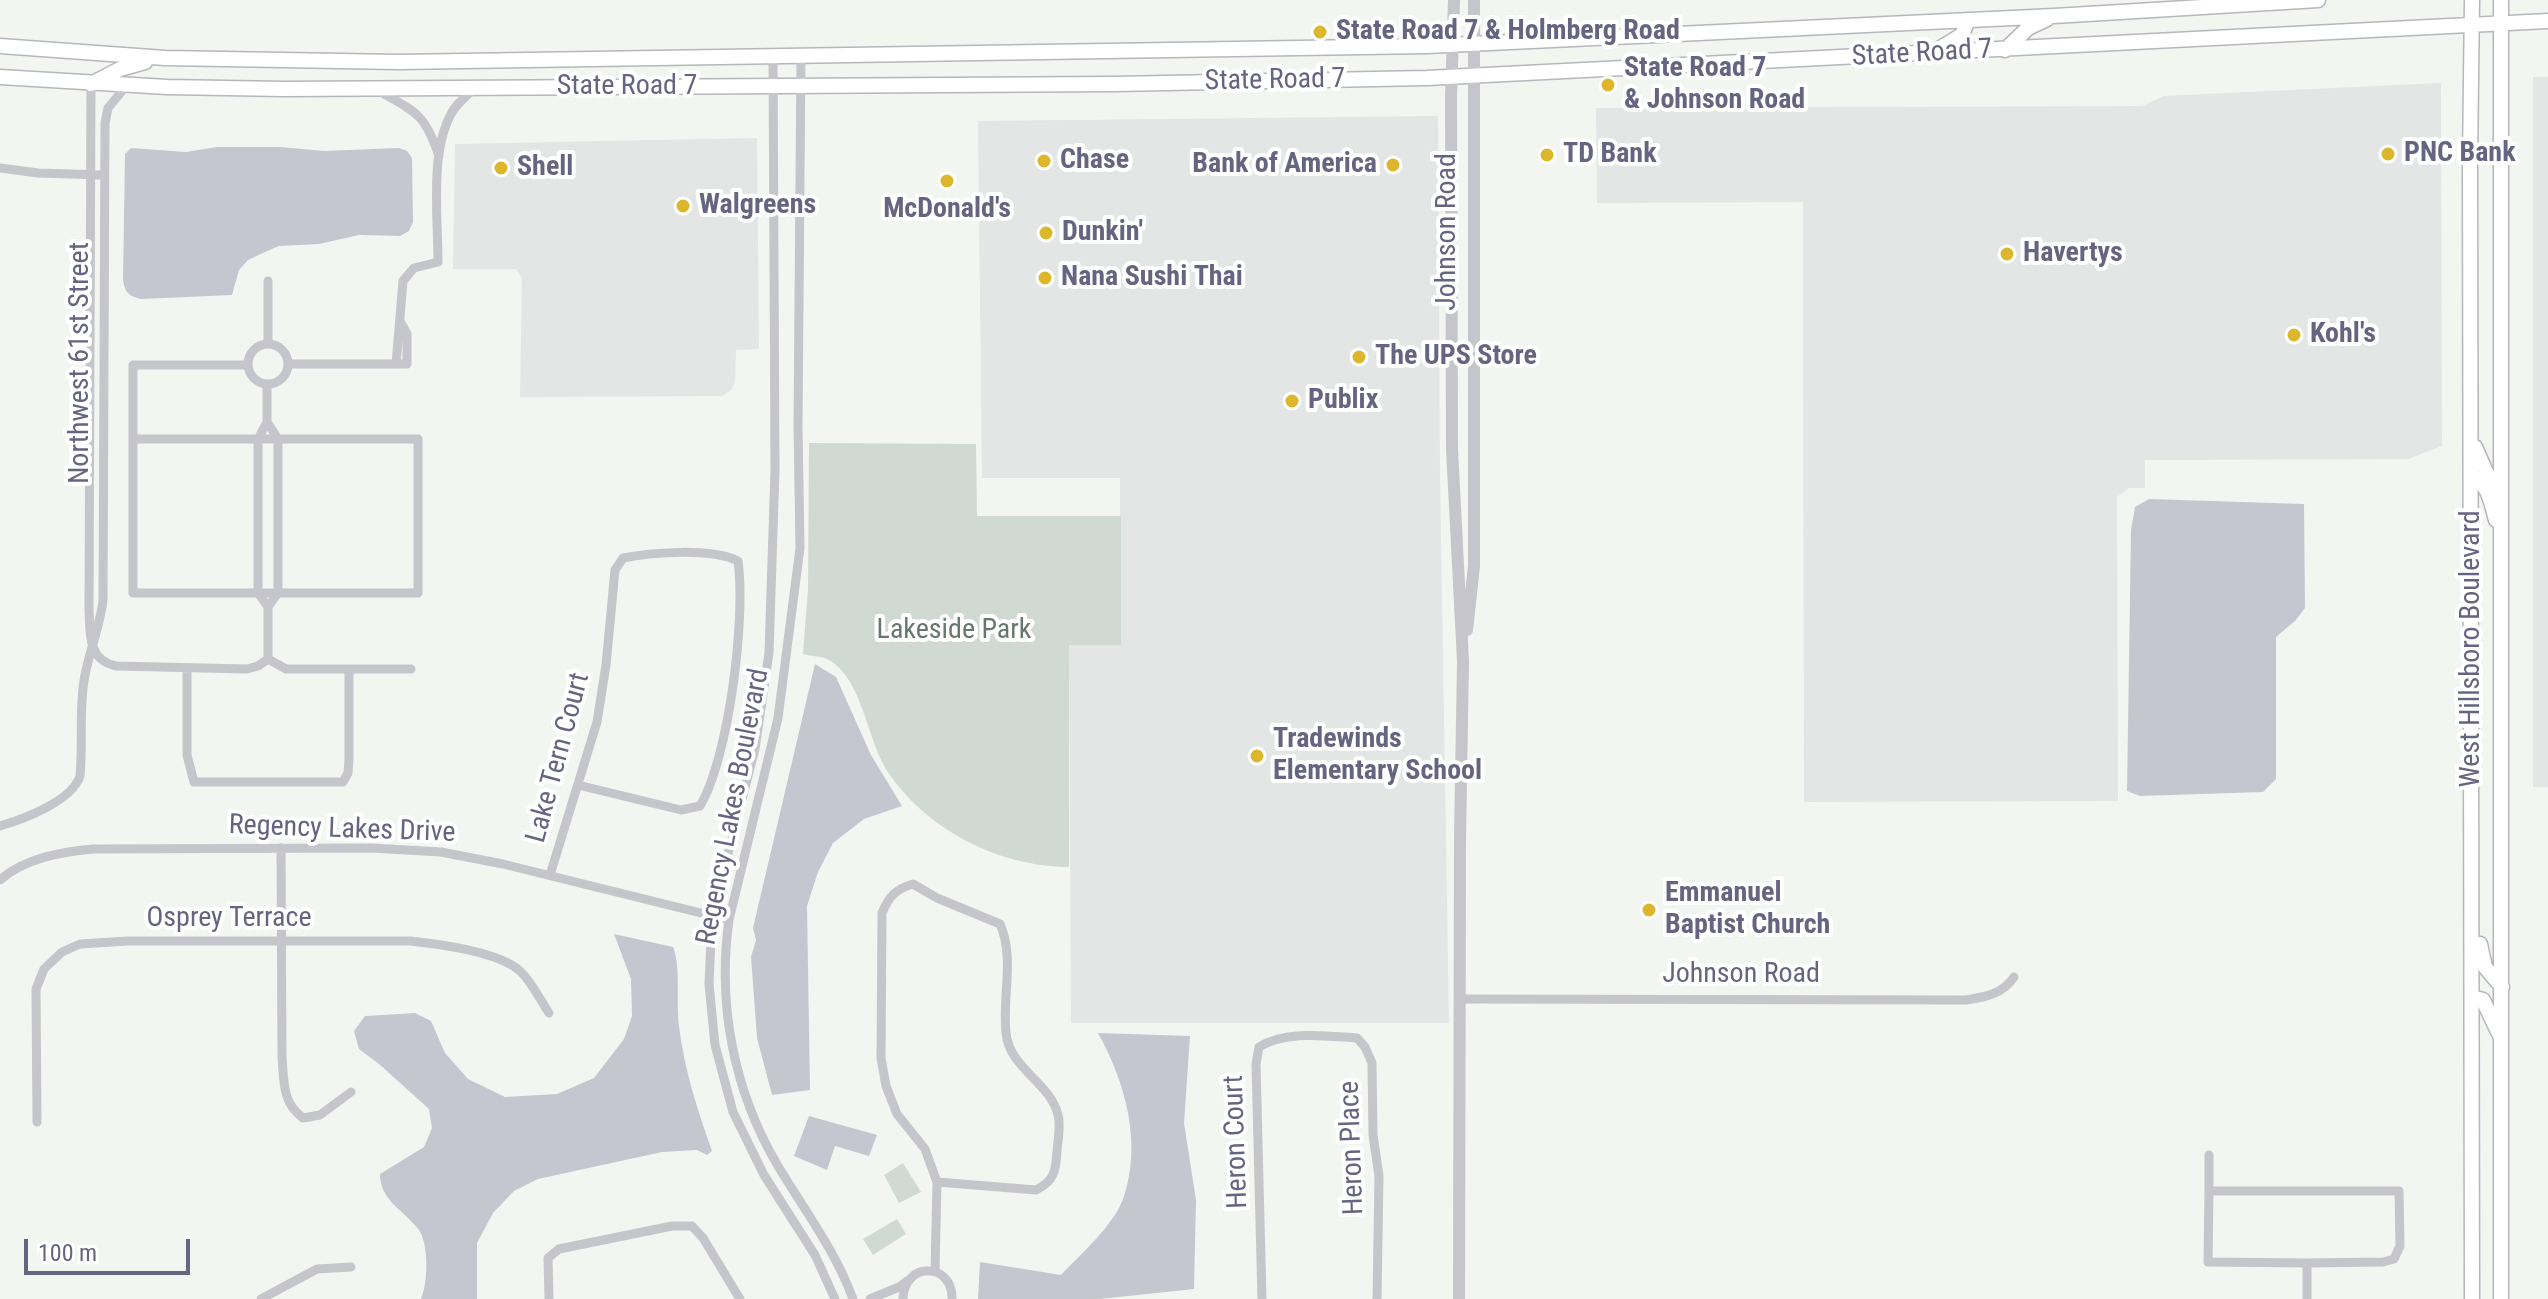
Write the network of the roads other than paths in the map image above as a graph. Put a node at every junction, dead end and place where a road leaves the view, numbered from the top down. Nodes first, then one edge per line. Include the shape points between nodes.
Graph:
1 (1454, 0) edge
2 (1474, 0) edge
3 (2318, 0) edge
4 (2472, 0) edge
5 (2501, 0) edge
6 (2054, 16) junction
7 (1968, 20) junction
8 (2548, 21) edge
9 (2501, 24) junction
10 (2471, 25) junction
11 (1473, 44) junction
12 (1453, 45) junction
13 (0, 46) edge
14 (2005, 50) junction
15 (1930, 54) junction
16 (801, 55) junction
17 (773, 56) junction
18 (165, 58) junction
19 (1473, 75) junction
20 (1452, 76) junction
21 (0, 77) edge
22 (91, 84) junction
23 (127, 85) junction
24 (773, 86) junction
25 (801, 86) junction
26 (375, 88) junction
27 (475, 88) junction
28 (439, 156) junction
29 (0, 168) edge
30 (89, 175) junction
31 (103, 175) junction
32 (268, 281) dead end
33 (268, 344) junction
34 (288, 364) junction
35 (248, 365) junction
36 (267, 384) junction
37 (267, 422) junction
38 (133, 439) junction
39 (258, 439) junction
40 (278, 439) junction
41 (2472, 440) junction
42 (2472, 476) junction
43 (1453, 480) junction
44 (2501, 489) junction
45 (2501, 535) junction
46 (1474, 566) junction
47 (258, 593) junction
48 (278, 593) junction
49 (268, 607) junction
50 (91, 646) junction
51 (268, 659) junction
52 (1463, 661) junction
53 (187, 668) junction
54 (349, 669) junction
55 (411, 669) dead end
56 (578, 785) junction
57 (0, 826) edge
58 (281, 848) junction
59 (550, 875) junction
60 (0, 880) edge
61 (2472, 884) junction
62 (712, 916) junction
63 (729, 920) junction
64 (281, 941) junction
65 (2014, 977) dead end
66 (2502, 987) junction
67 (2472, 997) junction
68 (1459, 999) junction
69 (549, 1013) dead end
70 (1318, 1036) joint
71 (2502, 1041) junction
72 (351, 1092) dead end
73 (37, 1122) dead end
74 (2209, 1155) dead end
75 (937, 1182) junction
76 (2209, 1191) junction
77 (2307, 1263) junction
78 (351, 1267) dead end
79 (935, 1271) junction
80 (912, 1276) junction
81 (261, 1299) edge
82 (549, 1299) edge
83 (740, 1299) edge
84 (835, 1299) edge
85 (853, 1299) edge
86 (870, 1299) edge
87 (903, 1299) edge
88 (952, 1299) edge
89 (1262, 1299) edge
90 (1377, 1299) edge
91 (1459, 1299) edge
92 (2307, 1299) edge
93 (2472, 1299) edge
94 (2501, 1299) edge

1 - 12 street, Johnson Road
2 - 11 street, Johnson Road
3 - 6 main road, State Road 7
4 - 10 main road, West Hillsboro Boulevard
5 - 9 main road, West Hillsboro Boulevard
6 - 7 main road, State Road 7
6 - 14 main road via 2028,28
7 - 11 main road, State Road 7
7 - 15 main road via 1962,35
8 - 9 main road, State Road 7
9 - 10 main road, State Road 7
9 - 44 main road, West Hillsboro Boulevard
10 - 14 main road, State Road 7
10 - 41 main road, West Hillsboro Boulevard
11 - 12 main road, State Road 7
11 - 19 street, Johnson Road
12 - 16 main road, State Road 7
12 - 20 street, Johnson Road
13 - 18 main road, State Road 7
14 - 15 main road, State Road 7
15 - 19 main road, State Road 7
16 - 17 main road, State Road 7
16 - 25 street, Regency Lakes Boulevard
17 - 18 main road, State Road 7 via 399,62
17 - 24 street, Regency Lakes Boulevard
18 - 22 main road via 129,65
19 - 20 main road, State Road 7
19 - 46 street, Johnson Road
20 - 25 main road, State Road 7
20 - 43 street, Johnson Road
21 - 22 main road, State Road 7
22 - 23 main road, State Road 7
22 - 30 street, Northwest 61st Street
23 - 26 main road, State Road 7
23 - 31 street, Northwest 61st Street via 106,113
24 - 25 main road, State Road 7
24 - 27 main road, State Road 7
24 - 62 street, Regency Lakes Boulevard via 775,470 769,653 755,749
25 - 63 street, Regency Lakes Boulevard via 800,548 778,718
26 - 27 main road, State Road 7
26 - 28 street via 417,112 427,123
27 - 28 street via 451,113
28 - 34 street via 438,262 414,268 403,281 400,321 407,334 402,364
29 - 30 street
30 - 31 street
30 - 50 street, Northwest 61st Street
31 - 50 street, Northwest 61st Street via 103,600
32 - 33 street
33 - 34 street via 280,348
33 - 35 street via 252,353
34 - 36 street via 284,376
35 - 36 street via 256,380
35 - 38 street via 133,365
36 - 37 street
37 - 39 street
37 - 40 street
38 - 39 street
38 - 47 street via 133,593
39 - 40 street
39 - 47 street
40 - 48 street
40 - 48 street via 418,439 418,593
41 - 42 main road, West Hillsboro Boulevard
41 - 44 main road via 2487,474
42 - 45 main road via 2486,488
42 - 61 main road, West Hillsboro Boulevard
43 - 46 street via 1461,490 1465,553
43 - 52 street, Johnson Road
44 - 45 main road, West Hillsboro Boulevard
45 - 66 main road, West Hillsboro Boulevard
46 - 52 street, Johnson Road
47 - 48 street
47 - 49 street
48 - 49 street
49 - 51 street
50 - 53 street via 104,663 116,666
50 - 57 street, Northwest 61st Street via 77,787
51 - 53 street via 252,669
51 - 54 street via 286,669
52 - 68 street, Johnson Road
53 - 54 street via 187,755 194,782 343,782 349,760
54 - 55 street
56 - 56 street, Lake Tern Court via 597,722 615,570 623,558 723,554 738,561 733,680 724,734 700,806 681,810
56 - 59 street, Lake Tern Court
58 - 59 street, Regency Lakes Drive via 441,852
58 - 60 street, Regency Lakes Drive via 62,852
58 - 64 street
59 - 62 street, Regency Lakes Drive
61 - 66 main road via 2482,958
61 - 67 main road, West Hillsboro Boulevard
62 - 63 street, Regency Lakes Drive
62 - 84 street, Regency Lakes Boulevard via 710,1013 722,1080 746,1141 815,1255
63 - 85 street, Regency Lakes Boulevard via 728,1025 745,1095 760,1135 837,1260
64 - 69 street, Osprey Terrace via 447,945 520,971
64 - 72 street via 284,1090 292,1110 303,1118 320,1115
64 - 73 street, Osprey Terrace via 102,941 62,952 44,969 36,989
65 - 68 street, Johnson Road via 1989,996 1966,1000
66 - 71 main road, West Hillsboro Boulevard
67 - 71 main road via 2488,1007
67 - 93 main road, West Hillsboro Boulevard
68 - 91 street, Johnson Road
70 - 89 street, Heron Court via 1273,1038 1259,1047
70 - 90 street, Heron Place via 1357,1038 1372,1063 1379,1176
71 - 94 main road, West Hillsboro Boulevard
74 - 76 street
75 - 75 street via 925,1149 897,1114 881,1058 882,913 888,898 913,884 1000,924 1007,939 1006,1035 1011,1052 1050,1097 1058,1115 1056,1173 1046,1185 1036,1190
75 - 79 street
76 - 77 street via 2208,1262
76 - 77 street via 2399,1191 2400,1246 2394,1259
77 - 92 street
78 - 81 street via 317,1269
79 - 80 street
79 - 88 street via 948,1280
80 - 86 street
80 - 87 street
82 - 83 street via 548,1258 559,1249 672,1226 692,1226

